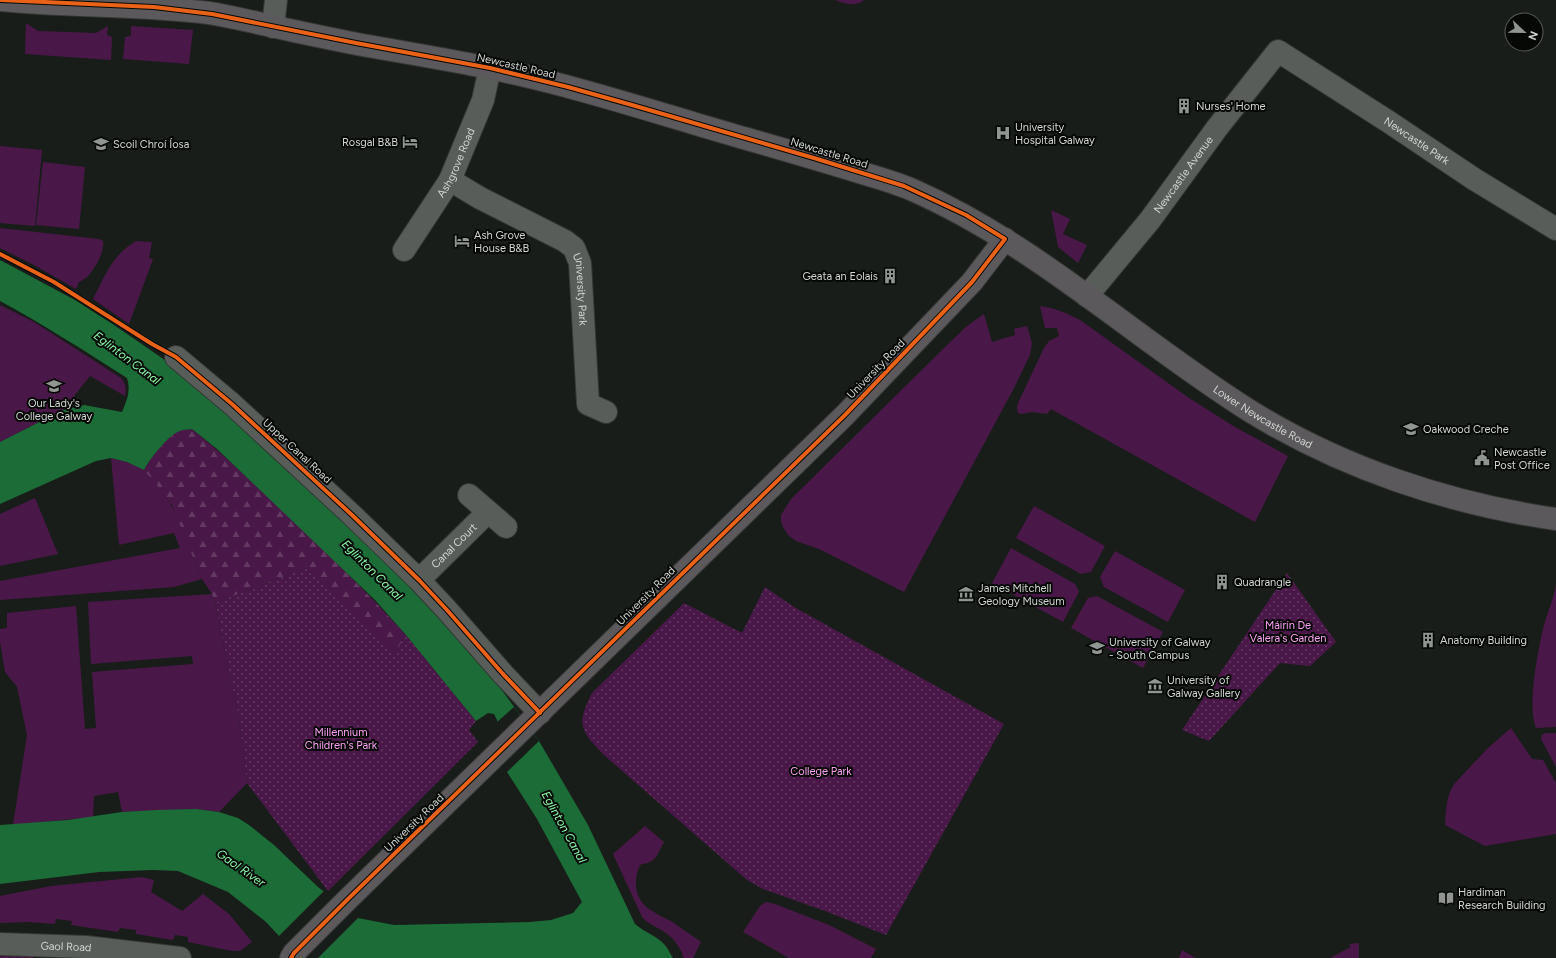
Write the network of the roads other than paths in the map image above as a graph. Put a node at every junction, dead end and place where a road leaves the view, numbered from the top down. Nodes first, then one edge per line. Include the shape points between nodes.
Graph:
1 (8, 0) edge
2 (276, 0) edge
3 (273, 26) junction
4 (1278, 51) joint
5 (490, 68) junction
6 (450, 180) junction
7 (1556, 229) edge
8 (1005, 239) junction
9 (404, 250) dead end
10 (1087, 296) junction
11 (176, 357) dead end
12 (606, 412) dead end
13 (469, 495) dead end
14 (488, 512) junction
15 (1556, 519) edge
16 (506, 527) dead end
17 (419, 580) junction
18 (533, 719) junction
19 (0, 944) edge
20 (292, 956) edge
21 (180, 958) edge

1 - 3 main road, Newcastle Road via 164,8
2 - 3 street
3 - 5 main road, Newcastle Road
4 - 7 street, Newcastle Park via 1474,180
4 - 10 street, Newcastle Avenue via 1216,128 1150,220
5 - 6 street, Ashgrove Road via 483,100
5 - 8 main road, Newcastle Road via 618,101 904,186 966,215
6 - 9 street, Ashgrove Road
6 - 12 street, University Park via 480,198 553,234 574,248 580,263 588,404
8 - 10 main road, Lower Newcastle Road
8 - 18 main road, University Road via 972,282 845,415
10 - 15 main road, Lower Newcastle Road via 1250,411 1323,451 1367,470 1431,491 1506,511
11 - 17 street, Upper Canal Road via 238,409
13 - 14 street
14 - 16 street
14 - 17 street, Canal Court
17 - 18 street, Upper Canal Road via 503,674
18 - 20 main road, University Road
19 - 21 street, Gaol Road via 86,947

